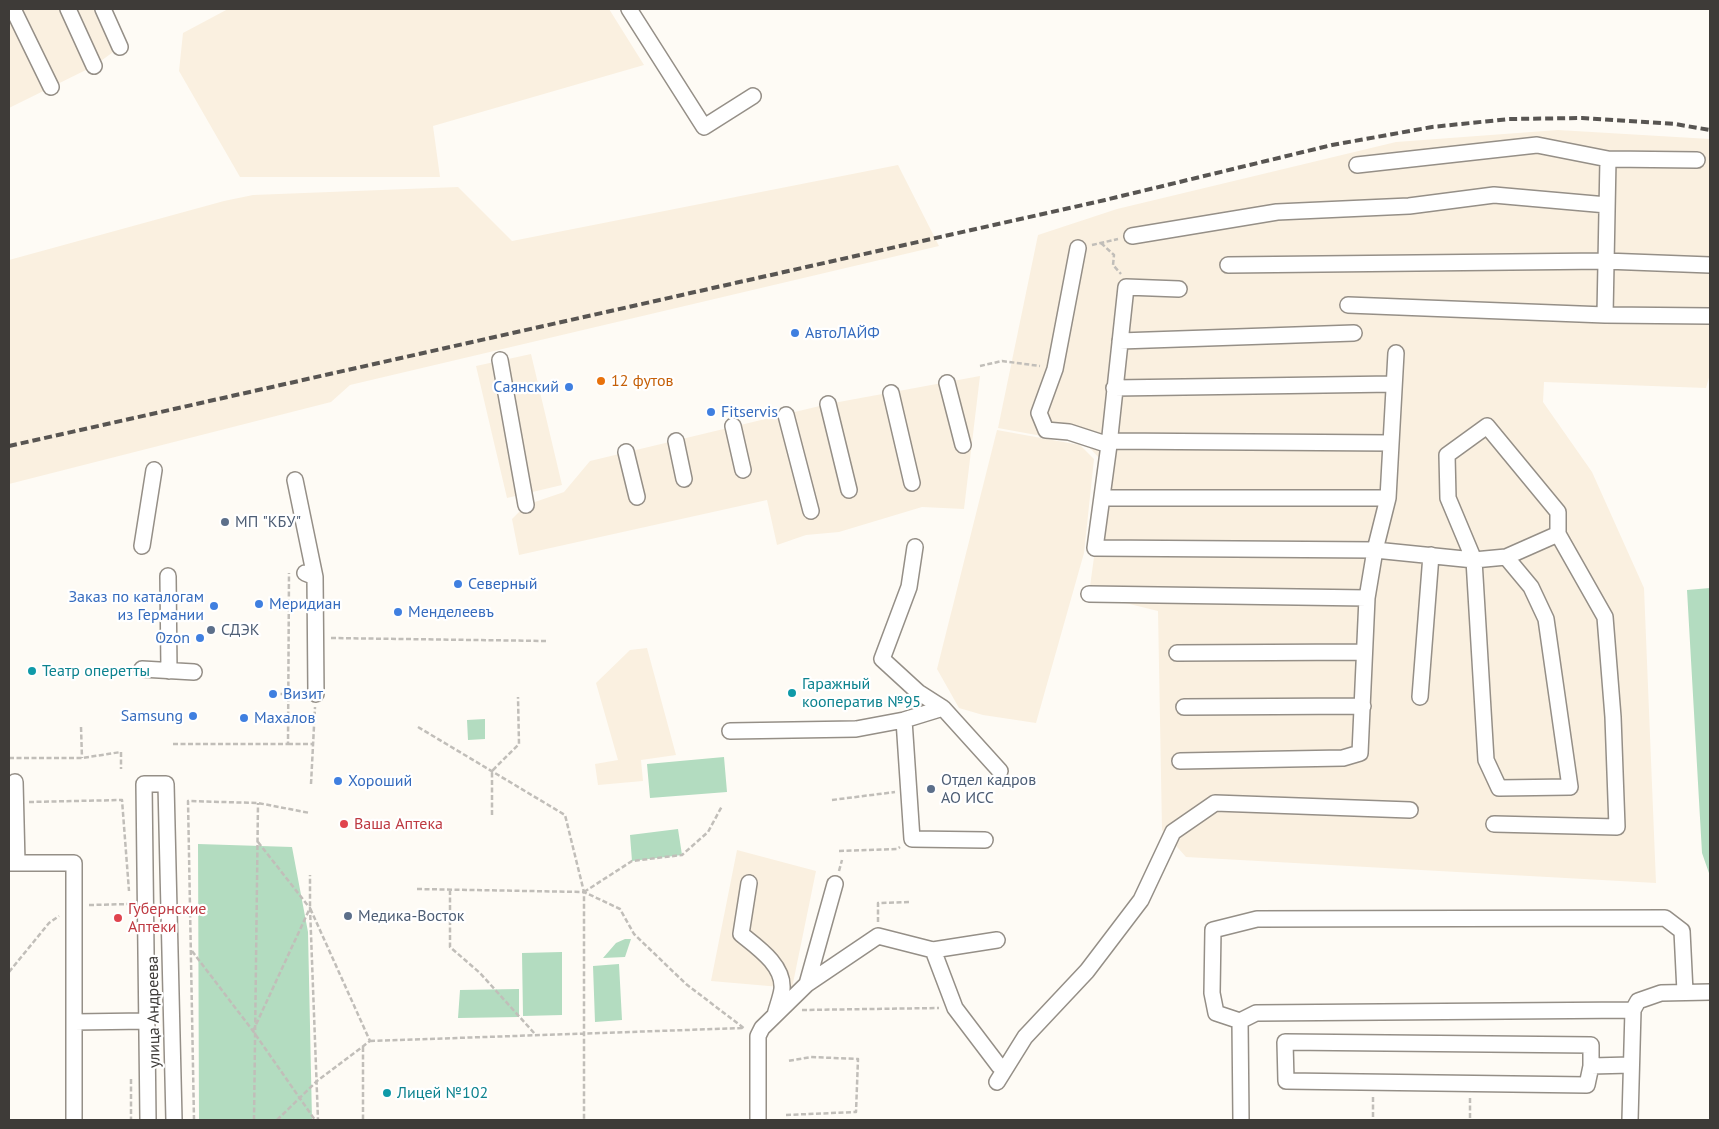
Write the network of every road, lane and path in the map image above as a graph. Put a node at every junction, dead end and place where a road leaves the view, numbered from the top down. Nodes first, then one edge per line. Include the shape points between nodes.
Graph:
1 (13, 9) edge
2 (68, 9) edge
3 (103, 9) edge
4 (629, 9) edge
5 (120, 47) dead end
6 (94, 66) dead end
7 (51, 87) dead end
8 (754, 96) dead end
9 (1608, 158) junction
10 (1697, 160) dead end
11 (1357, 165) dead end
12 (1607, 205) junction
13 (1132, 236) joint
14 (1101, 243) junction
15 (1078, 248) joint
16 (1605, 261) junction
17 (1113, 265) dead end
18 (1710, 265) edge
19 (1228, 266) dead end
20 (1179, 289) dead end
21 (1348, 305) dead end
22 (1605, 315) junction
23 (1710, 316) edge
24 (1354, 333) dead end
25 (1120, 341) junction
26 (1396, 353) dead end
27 (500, 360) dead end
28 (980, 366) dead end
29 (1055, 369) junction
30 (947, 383) dead end
31 (1394, 384) junction
32 (1114, 388) junction
33 (891, 393) dead end
34 (828, 404) dead end
35 (786, 415) dead end
36 (733, 426) dead end
37 (676, 441) dead end
38 (1109, 443) junction
39 (1391, 443) junction
40 (963, 445) dead end
41 (626, 452) dead end
42 (154, 470) dead end
43 (743, 470) dead end
44 (684, 479) dead end
45 (295, 480) dead end
46 (912, 483) dead end
47 (849, 490) dead end
48 (637, 497) dead end
49 (1102, 498) junction
50 (1388, 498) junction
51 (526, 505) dead end
52 (811, 511) dead end
53 (1558, 534) junction
54 (142, 546) dead end
55 (915, 547) dead end
56 (1375, 550) junction
57 (1431, 555) junction
58 (1506, 557) junction
59 (1474, 560) junction
60 (289, 573) dead end
61 (168, 576) dead end
62 (1089, 594) dead end
63 (1367, 598) junction
64 (317, 638) junction
65 (546, 641) dead end
66 (1363, 652) junction
67 (1177, 653) dead end
68 (142, 670) dead end
69 (169, 671) junction
70 (194, 672) dead end
71 (273, 694) dead end
72 (287, 694) junction
73 (316, 694) junction
74 (518, 697) dead end
75 (1420, 697) dead end
76 (1363, 706) junction
77 (1184, 707) dead end
78 (944, 708) junction
79 (904, 720) junction
80 (81, 728) dead end
81 (418, 728) dead end
82 (730, 731) dead end
83 (173, 744) dead end
84 (288, 744) junction
85 (314, 744) junction
86 (9, 758) edge
87 (82, 758) junction
88 (1180, 761) dead end
89 (121, 769) dead end
90 (1000, 771) dead end
91 (492, 772) junction
92 (15, 782) dead end
93 (311, 784) dead end
94 (909, 790) junction
95 (832, 800) dead end
96 (258, 802) junction
97 (15, 803) junction
98 (722, 806) dead end
99 (1410, 810) dead end
100 (310, 813) dead end
101 (492, 815) dead end
102 (1494, 824) dead end
103 (985, 840) dead end
104 (258, 841) junction
105 (897, 849) dead end
106 (840, 851) dead end
107 (13, 863) edge
108 (310, 875) dead end
109 (749, 884) dead end
110 (835, 884) dead end
111 (418, 889) dead end
112 (450, 890) junction
113 (584, 892) junction
114 (910, 902) dead end
115 (130, 904) dead end
116 (310, 908) junction
117 (878, 936) junction
118 (998, 940) dead end
119 (191, 949) junction
120 (933, 950) junction
121 (807, 984) junction
122 (1685, 992) junction
123 (1710, 992) edge
124 (955, 1008) junction
125 (794, 1010) dead end
126 (1633, 1010) junction
127 (775, 1016) junction
128 (147, 1021) junction
129 (1240, 1021) junction
130 (74, 1022) junction
131 (745, 1028) junction
132 (253, 1031) junction
133 (584, 1033) junction
134 (535, 1034) junction
135 (748, 1036) dead end
136 (370, 1041) junction
137 (362, 1047) junction
138 (788, 1061) dead end
139 (1631, 1065) junction
140 (999, 1066) dead end
141 (1591, 1066) junction
142 (131, 1071) dead end
143 (317, 1081) junction
144 (997, 1082) dead end
145 (1372, 1083) junction
146 (1470, 1084) junction
147 (301, 1098) junction
148 (786, 1115) dead end
149 (74, 1120) edge
150 (131, 1120) edge
151 (148, 1120) edge
152 (174, 1120) edge
153 (194, 1120) edge
154 (254, 1120) edge
155 (277, 1120) edge
156 (316, 1120) edge
157 (363, 1120) edge
158 (584, 1120) edge
159 (758, 1120) edge
160 (1241, 1120) edge
161 (1374, 1120) edge
162 (1470, 1120) edge
163 (1630, 1120) edge

1 - 7 street
2 - 6 street
3 - 5 street
4 - 8 street via 704,126
9 - 10 street
9 - 11 street via 1537,145
9 - 12 street
12 - 13 street via 1494,195 1408,206 1277,212
12 - 16 street
13 - 14 path
14 - 15 path
14 - 17 path via 1114,256
15 - 29 street
16 - 18 street
16 - 19 street
16 - 22 street
20 - 25 street via 1126,287
21 - 22 street
22 - 23 street
24 - 25 street
25 - 32 street
26 - 31 street
27 - 51 street
28 - 29 path via 1002,361
29 - 38 street via 1039,413 1046,430 1069,432
30 - 40 street
31 - 32 street
31 - 39 street
32 - 38 street
33 - 46 street
34 - 47 street
35 - 52 street
36 - 43 street
37 - 44 street
38 - 39 street
38 - 49 street
39 - 50 street
41 - 48 street
42 - 54 street
45 - 64 street
49 - 50 street
49 - 56 street via 1095,548
50 - 56 street
53 - 58 street
53 - 59 street via 1558,512 1487,426 1447,455 1448,498
53 - 102 street via 1605,618 1617,826
55 - 78 street via 910,587 882,660 918,692
56 - 57 street
56 - 63 street
57 - 59 street
57 - 75 street
58 - 59 street
58 - 59 street via 1531,587 1546,619 1570,787 1499,788 1486,760
60 - 72 path
61 - 69 street
62 - 63 street
63 - 66 street
64 - 65 path
64 - 73 street
66 - 67 street
66 - 76 street
68 - 69 street
69 - 70 street
71 - 72 path
72 - 73 path
72 - 84 path
73 - 85 path
74 - 91 path via 519,744
76 - 77 street
76 - 88 street via 1360,753 1343,758
78 - 79 street
78 - 90 street
79 - 82 street via 856,729
79 - 94 street
80 - 87 path
81 - 91 path
83 - 84 path
84 - 85 path
85 - 93 path
86 - 87 path
87 - 89 path via 121,752
91 - 101 path
91 - 113 path via 565,815
92 - 97 street
94 - 95 path
94 - 103 street via 912,839
96 - 100 path
96 - 104 path
96 - 119 path via 188,801
97 - 107 street
97 - 115 path via 122,800
98 - 113 path via 708,832 682,855 632,861
99 - 144 street via 1215,803 1173,832 1141,900 1087,971 1025,1036
104 - 116 path
104 - 132 path
105 - 106 path
107 - 130 street via 74,863
108 - 116 path
109 - 127 street via 740,934 763,952 778,971 782,987
110 - 121 street
111 - 112 path
112 - 113 path
112 - 134 path via 450,947 480,973
113 - 131 path via 620,909 634,934 680,978
113 - 133 path
114 - 117 path via 878,903
116 - 132 path
116 - 136 path
116 - 143 path
117 - 120 street
117 - 121 street
118 - 120 street
119 - 132 path
119 - 153 path
120 - 124 street
121 - 127 street
122 - 123 street
122 - 126 street via 1661,993 1638,1001
122 - 129 street via 1682,931 1665,918 1257,919 1213,930 1212,993 1216,1013
124 - 125 path
124 - 140 street
126 - 129 street via 1256,1013
126 - 139 street
127 - 159 street via 758,1036
128 - 130 street
128 - 151 street, улица Андреева
128 - 152 street, улица Андреева via 144,784 166,784
129 - 160 street
130 - 149 street
131 - 133 path
131 - 135 path
132 - 147 path
132 - 154 path
133 - 134 path
133 - 158 path
134 - 136 path
136 - 137 path
137 - 143 path
137 - 157 path
138 - 148 path via 811,1056 858,1059 856,1112
139 - 141 street
139 - 163 street
141 - 145 street via 1591,1045 1285,1042 1286,1081
141 - 146 street via 1587,1085
142 - 150 path
143 - 147 path
143 - 156 path
145 - 146 street
145 - 161 path
146 - 162 path
147 - 155 path
147 - 156 path

